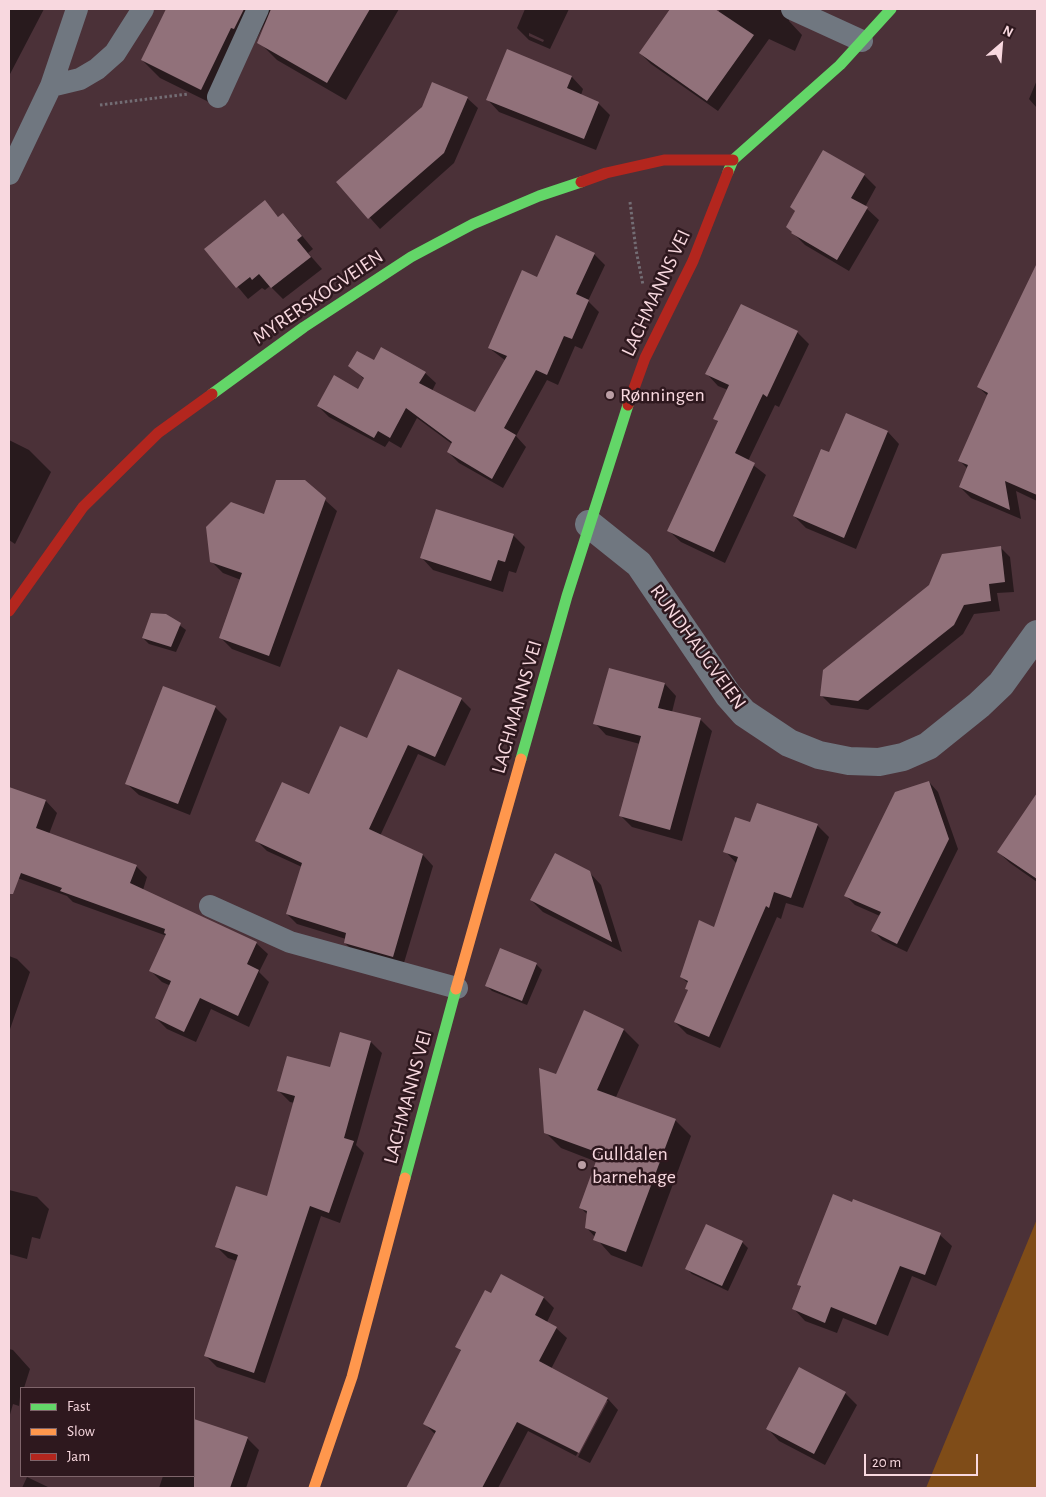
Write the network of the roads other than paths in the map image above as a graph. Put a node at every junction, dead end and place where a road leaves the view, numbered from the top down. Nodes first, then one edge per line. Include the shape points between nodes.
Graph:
1 (77, 9) edge
2 (143, 9) edge
3 (258, 9) edge
4 (792, 9) edge
5 (891, 9) edge
6 (862, 41) junction
7 (51, 86) junction
8 (218, 97) road end
9 (733, 160) junction
10 (9, 174) edge
11 (589, 524) junction
12 (9, 611) edge
13 (1037, 634) edge
14 (210, 906) dead end
15 (457, 988) junction
16 (314, 1488) edge

1 - 7 lane
2 - 7 lane via 119,47 97,69 80,79
3 - 8 lane
4 - 6 lane
5 - 6 street, LACHMANNS VEI
6 - 9 street, LACHMANNS VEI via 840,65
7 - 10 lane
9 - 11 street, LACHMANNS VEI via 693,261 645,358
9 - 12 street, MYRERSKOGVEIEN via 664,160 606,173 539,196 473,224 411,256 304,327 158,433 83,507
11 - 13 street, RUNDHAUGVEIEN via 639,564 744,714 789,743 819,755 879,762 903,757 928,746 1001,684
11 - 15 street, LACHMANNS VEI
14 - 15 lane via 290,942
15 - 16 street, LACHMANNS VEI via 352,1377

